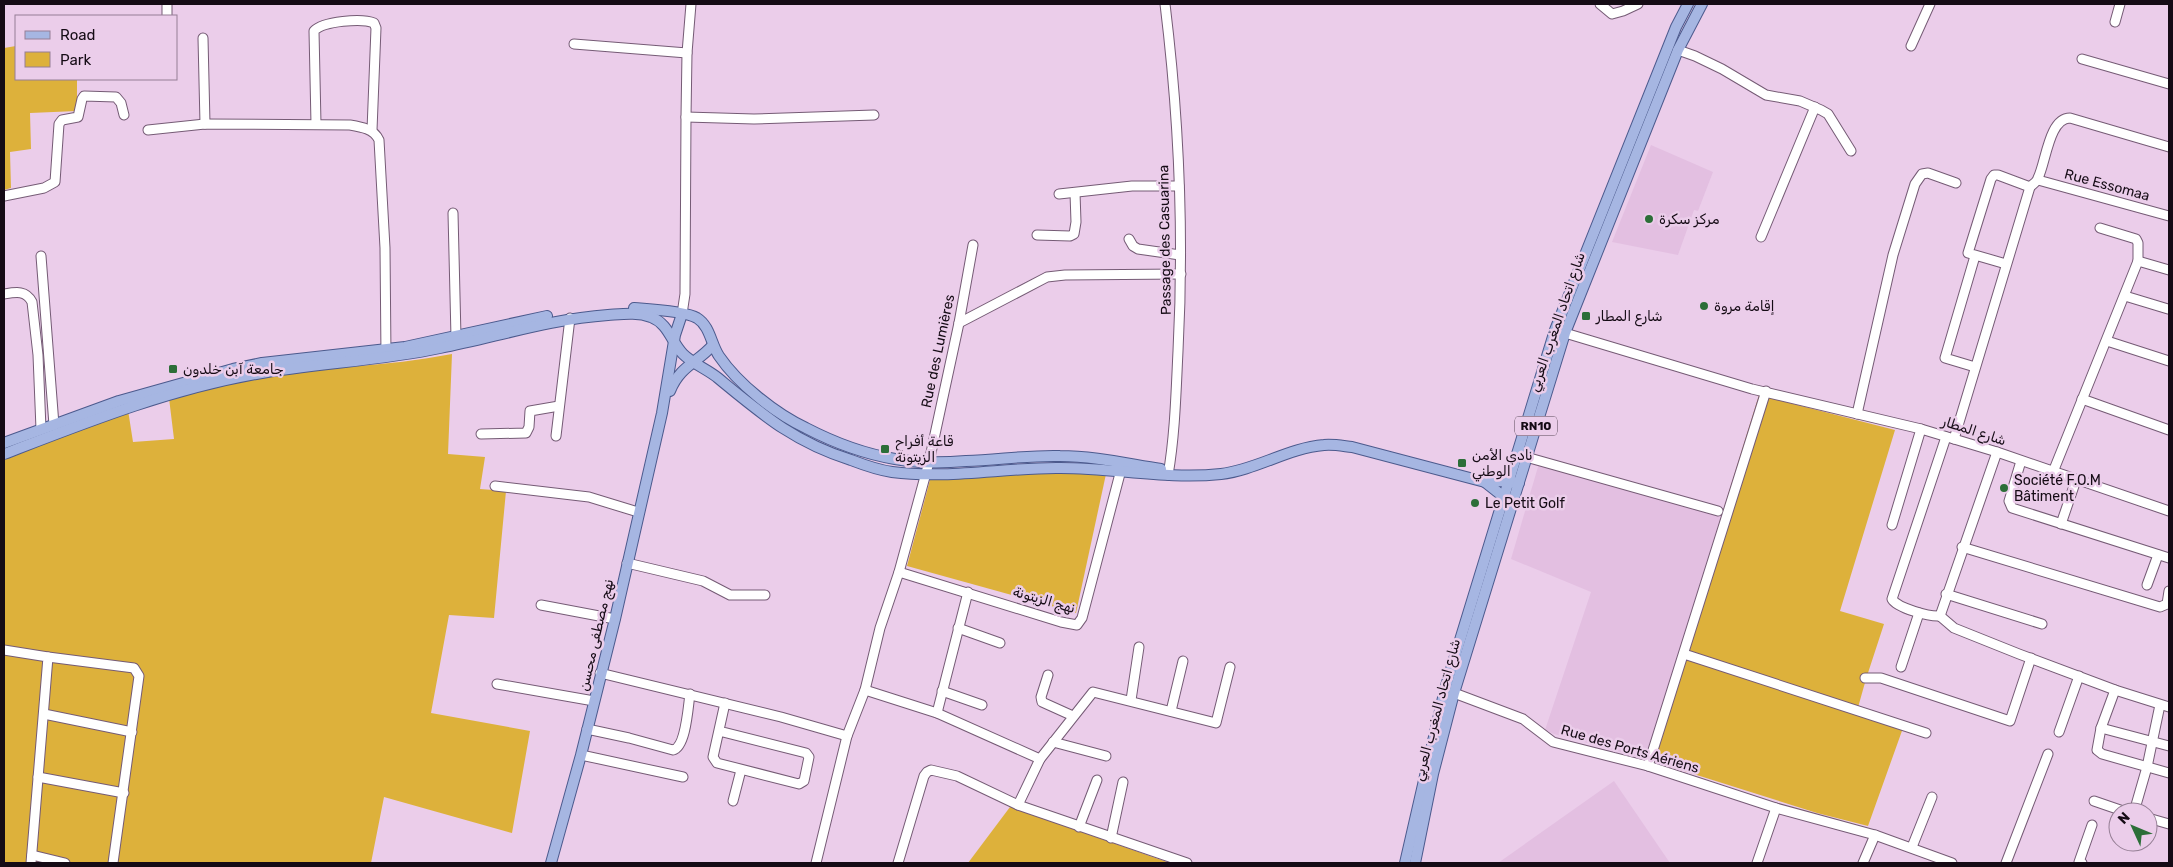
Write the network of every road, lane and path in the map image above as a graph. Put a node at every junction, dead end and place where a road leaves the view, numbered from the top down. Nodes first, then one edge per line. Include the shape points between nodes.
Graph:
1 (691, 4) edge
2 (1165, 4) edge
3 (1600, 4) edge
4 (1638, 4) edge
5 (1688, 4) edge
6 (1702, 4) edge
7 (1930, 4) edge
8 (2120, 4) edge
9 (2115, 22) dead end
10 (203, 38) dead end
11 (574, 44) dead end
12 (1911, 46) dead end
13 (1678, 50) junction
14 (688, 52) junction
15 (2082, 58) dead end
16 (2169, 84) edge
17 (1815, 107) junction
18 (124, 115) dead end
19 (874, 116) dead end
20 (686, 117) junction
21 (205, 124) junction
22 (316, 124) junction
23 (148, 130) dead end
24 (372, 130) junction
25 (2169, 147) edge
26 (1850, 151) dead end
27 (2038, 180) junction
28 (1956, 182) dead end
29 (1179, 186) junction
30 (2030, 187) junction
31 (1075, 193) junction
32 (1059, 194) dead end
33 (4, 196) edge
34 (453, 213) dead end
35 (2169, 216) edge
36 (2100, 228) dead end
37 (1037, 235) dead end
38 (1761, 237) dead end
39 (1129, 239) dead end
40 (973, 245) dead end
41 (1180, 255) junction
42 (41, 256) dead end
43 (1975, 256) junction
44 (2138, 261) junction
45 (2006, 264) junction
46 (2169, 270) edge
47 (1181, 274) junction
48 (4, 294) edge
49 (2124, 296) junction
50 (2168, 309) edge
51 (682, 314) junction
52 (570, 318) junction
53 (959, 323) junction
54 (1565, 333) junction
55 (456, 337) junction
56 (675, 340) junction
57 (2107, 340) junction
58 (712, 345) junction
59 (386, 353) junction
60 (693, 361) junction
61 (2169, 361) edge
62 (1975, 367) junction
63 (1766, 391) junction
64 (2082, 399) junction
65 (560, 406) junction
66 (662, 413) junction
67 (1856, 414) junction
68 (54, 425) junction
69 (41, 429) junction
70 (1921, 429) junction
71 (2169, 430) edge
72 (481, 434) dead end
73 (556, 436) dead end
74 (1950, 438) junction
75 (4, 443) edge
76 (1996, 452) junction
77 (4, 454) edge
78 (1526, 457) junction
79 (2021, 461) junction
80 (929, 462) junction
81 (1122, 466) junction
82 (2053, 472) junction
83 (1168, 473) junction
84 (926, 475) junction
85 (2076, 480) junction
86 (1485, 482) junction
87 (1514, 482) junction
88 (494, 486) dead end
89 (1509, 499) junction
90 (1718, 511) dead end
91 (2169, 511) edge
92 (638, 512) junction
93 (2061, 524) junction
94 (1892, 525) dead end
95 (1962, 547) junction
96 (2158, 555) junction
97 (2169, 558) edge
98 (627, 563) junction
99 (899, 572) junction
100 (2147, 585) dead end
101 (2169, 591) edge
102 (968, 592) junction
103 (1946, 594) junction
104 (765, 595) dead end
105 (541, 605) dead end
106 (1919, 613) junction
107 (1940, 616) junction
108 (615, 619) junction
109 (2042, 624) dead end
110 (958, 628) junction
111 (1000, 643) dead end
112 (1139, 647) dead end
113 (4, 650) edge
114 (1684, 654) junction
115 (48, 657) junction
116 (2031, 658) junction
117 (1183, 662) dead end
118 (1230, 667) dead end
119 (1901, 667) dead end
120 (600, 673) junction
121 (1048, 675) dead end
122 (2079, 676) junction
123 (1865, 678) dead end
124 (497, 684) dead end
125 (865, 690) junction
126 (2115, 690) junction
127 (942, 691) junction
128 (1454, 693) junction
129 (690, 694) junction
130 (1130, 700) junction
131 (594, 701) junction
132 (725, 703) junction
133 (982, 705) dead end
134 (2165, 706) edge
135 (1171, 711) junction
136 (937, 713) junction
137 (44, 714) junction
138 (1073, 716) junction
139 (2101, 728) junction
140 (587, 729) junction
141 (719, 731) junction
142 (132, 732) junction
143 (2059, 732) dead end
144 (1926, 733) dead end
145 (847, 736) junction
146 (2152, 741) junction
147 (1053, 742) junction
148 (2169, 746) edge
149 (2048, 754) dead end
150 (581, 755) junction
151 (1106, 756) dead end
152 (1040, 759) junction
153 (1648, 766) junction
154 (2147, 767) junction
155 (742, 770) junction
156 (2169, 773) edge
157 (38, 777) junction
158 (683, 777) dead end
159 (1097, 780) dead end
160 (1124, 782) dead end
161 (124, 793) junction
162 (1932, 797) dead end
163 (733, 801) dead end
164 (2094, 801) dead end
165 (2137, 802) edge
166 (1018, 805) junction
167 (2108, 806) edge
168 (1776, 808) junction
169 (2092, 825) dead end
170 (1079, 827) junction
171 (1875, 835) junction
172 (1112, 838) junction
173 (1912, 847) junction
174 (31, 859) edge
175 (65, 863) edge
176 (113, 863) edge
177 (551, 863) edge
178 (816, 863) edge
179 (898, 863) edge
180 (1187, 863) edge
181 (1404, 863) edge
182 (1416, 863) edge
183 (1757, 863) edge
184 (1864, 863) edge
185 (1952, 863) edge
186 (2006, 863) edge
187 (2082, 863) edge

1 - 14 street
2 - 29 street, Passage des Casuarina
3 - 4 street via 1612,14
5 - 87 main road, شارع اتحاد المغرب العربي / RN10 via 1555,330
6 - 13 main road, شارع اتحاد المغرب العربي / RN10
7 - 12 street
8 - 9 street
10 - 21 street
11 - 14 street
13 - 17 street via 1722,69 1766,95
13 - 54 main road, شارع اتحاد المغرب العربي / RN10
14 - 20 street
15 - 16 street
17 - 26 street via 1828,114
17 - 38 street
18 - 33 street via 116,97 84,96 78,117 62,120 59,124 55,182 44,188
19 - 20 street
20 - 51 street via 685,294
21 - 22 street
21 - 23 street
22 - 24 street via 350,125
22 - 24 street via 314,31 323,25 367,20 376,28
24 - 59 street via 379,140 383,195
25 - 27 street via 2066,118 2055,126
27 - 30 street
27 - 35 street, Rue Essomaa
28 - 67 street via 1928,173 1922,174 1916,184 1893,255
29 - 31 street via 1132,186
29 - 41 street, Passage des Casuarina
30 - 43 street via 1998,175 1990,179 1968,253
30 - 45 street
31 - 32 street
31 - 37 street via 1074,234
34 - 55 street
36 - 44 street via 2136,239
39 - 41 street via 1138,249
40 - 53 street, Rue des Lumières
41 - 47 street, Passage des Casuarina
42 - 68 street
43 - 45 street
43 - 62 street via 1945,358
44 - 46 street
44 - 49 street
45 - 62 street
47 - 53 street via 1047,277
47 - 83 street, Passage des Casuarina via 1176,394
48 - 69 street via 24,293 32,302
49 - 50 street
49 - 57 street
51 - 55 main road via 629,308 588,310 520,321
51 - 56 main road, نهج مصطفى محسن
51 - 58 main road via 701,322
52 - 56 main road via 628,313 646,316 661,323
52 - 59 main road via 446,347
52 - 65 street
53 - 80 street, Rue des Lumières
54 - 63 street, شارع المطار
54 - 78 main road, شارع اتحاد المغرب العربي / RN10
55 - 59 main road
56 - 60 main road via 680,352
56 - 66 main road, نهج مصطفى محسن
57 - 61 street
57 - 64 street
58 - 60 main road
58 - 80 main road via 729,369 751,391 805,428 831,440 895,459
59 - 68 main road via 262,363 233,369 147,392
59 - 77 main road via 217,382 129,406
60 - 66 main road, نهج مصطفى محسن via 675,379
60 - 84 main road via 800,440 825,452 879,469
62 - 74 street
63 - 67 street, شارع المطار
63 - 114 street
64 - 71 street
64 - 82 street
65 - 72 street via 530,410 526,433
65 - 73 street
66 - 92 main road, نهج مصطفى محسن
67 - 70 street, شارع المطار
68 - 69 main road
69 - 75 main road
70 - 74 street, شارع المطار
70 - 94 street
74 - 76 street, شارع المطار
74 - 106 street via 1892,598 1896,605
76 - 79 street, شارع المطار
76 - 95 street
78 - 87 main road, شارع اتحاد المغرب العربي / RN10
78 - 90 street
79 - 82 street, شارع المطار
79 - 93 street via 2010,507
80 - 81 main road via 1061,456
80 - 84 street, Rue des Lumières
81 - 83 main road
81 - 84 main road
81 - 102 street, نهج الزيتونة via 1080,623 1061,622
82 - 85 street, شارع المطار
83 - 86 main road via 1230,472 1300,449 1336,445
84 - 99 street, Rue des Lumières
85 - 91 street, شارع المطار
85 - 93 street
86 - 87 main road
86 - 89 main road
87 - 89 main road, شارع اتحاد المغرب العربي / RN10
88 - 92 street via 589,497
89 - 128 main road, شارع اتحاد المغرب العربي / RN10
89 - 181 main road, شارع اتحاد المغرب العربي / RN10 via 1445,689
92 - 98 main road, نهج مصطفى محسن
93 - 96 street
95 - 101 street via 2160,607 2167,604
95 - 103 street
96 - 97 street
96 - 100 street
98 - 104 street via 703,581 730,595
98 - 108 main road, نهج مصطفى محسن
99 - 102 street, نهج الزيتونة
99 - 125 street, Rue des Lumières via 880,628
102 - 110 street
103 - 107 street
103 - 109 street
105 - 108 street
106 - 107 street
106 - 119 street
107 - 116 street via 1954,628
108 - 120 main road, نهج مصطفى محسن
110 - 111 street
110 - 127 street
112 - 130 street
113 - 115 street
114 - 144 street
114 - 153 street
115 - 137 street
115 - 142 street via 134,668 139,676
116 - 122 street
116 - 123 street via 2010,721 1881,678
117 - 135 street
118 - 135 street via 1216,723
120 - 129 street
120 - 131 main road, نهج مصطفى محسن
121 - 138 street via 1041,694 1042,702
122 - 126 street
122 - 143 street
124 - 131 street
125 - 136 street
125 - 145 street, Rue des Lumières
126 - 134 street
126 - 139 street
127 - 133 street
127 - 136 street
128 - 153 street, Rue des Ports Aériens via 1524,719 1553,742
128 - 182 main road, شارع اتحاد المغرب العربي / RN10 via 1433,774
129 - 132 street
129 - 140 street via 683,736 677,749
130 - 135 street
130 - 138 street via 1093,692
131 - 140 main road, نهج مصطفى محسن
132 - 141 street
132 - 145 street
134 - 146 street
136 - 152 street
137 - 142 street
137 - 157 street
138 - 147 street
139 - 146 street
139 - 154 street via 2096,748 2099,752
140 - 150 main road, نهج مصطفى محسن
141 - 155 street via 713,757 715,761
141 - 155 street via 806,753 809,757 804,781 800,784
142 - 161 street
145 - 178 street, Rue des Lumières
146 - 148 street
146 - 154 street
147 - 151 street
147 - 152 street
149 - 186 street
150 - 158 street
150 - 177 main road, نهج مصطفى محسن
152 - 166 street
153 - 168 street, Rue des Ports Aériens
154 - 156 street
154 - 165 street
155 - 163 street
157 - 161 street
157 - 174 street
159 - 170 street
160 - 172 street
161 - 176 street
162 - 173 street
164 - 167 street
166 - 170 street
166 - 179 street via 957,776 928,771
168 - 171 street, Rue des Ports Aériens
168 - 183 street
169 - 187 street via 2079,862
170 - 172 street
171 - 173 street, Rue des Ports Aériens
171 - 184 street
172 - 180 street
173 - 185 street, Rue des Ports Aériens
174 - 175 street

